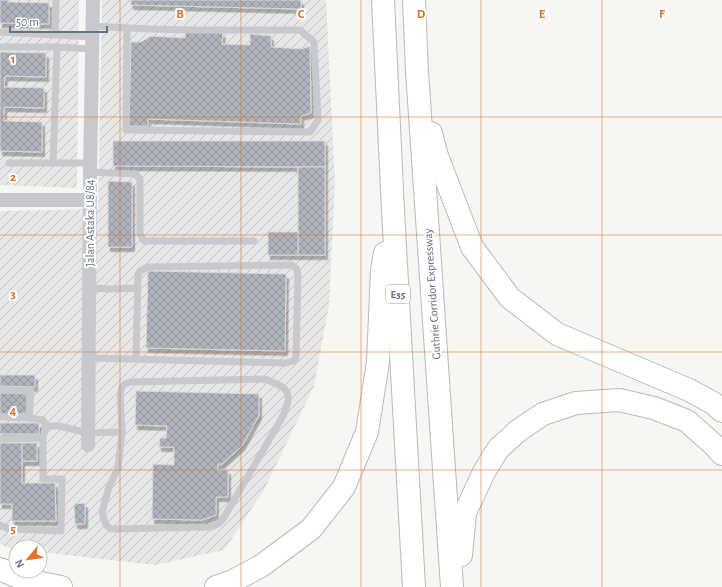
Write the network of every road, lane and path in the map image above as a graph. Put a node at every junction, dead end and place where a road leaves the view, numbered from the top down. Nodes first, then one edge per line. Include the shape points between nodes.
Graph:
1 (56, 0) edge
2 (93, 0) edge
3 (383, 0) edge
4 (414, 0) edge
5 (127, 28) junction
6 (0, 32) edge
7 (55, 35) junction
8 (93, 37) junction
9 (0, 47) edge
10 (57, 47) junction
11 (417, 71) junction
12 (10, 163) dead end
13 (53, 163) junction
14 (90, 168) junction
15 (0, 200) edge
16 (90, 200) junction
17 (393, 211) junction
18 (254, 241) dead end
19 (89, 288) junction
20 (137, 288) junction
21 (89, 358) junction
22 (136, 359) junction
23 (0, 390) edge
24 (722, 411) edge
25 (0, 417) edge
26 (29, 418) junction
27 (46, 426) junction
28 (122, 432) junction
29 (43, 438) junction
30 (0, 439) edge
31 (88, 439) junction
32 (722, 454) edge
33 (0, 526) edge
34 (0, 570) edge
35 (452, 583) edge
36 (61, 587) edge
37 (216, 587) edge
38 (414, 587) edge

1 - 7 lane
2 - 8 street, Jalan Astaka U8/84
3 - 17 highway, E35
4 - 11 highway, Guthrie Corridor Expressway
5 - 5 lane via 126,130 310,132 318,120 314,42 300,30
5 - 8 lane
6 - 7 lane
7 - 8 lane
8 - 10 lane
8 - 14 street, Jalan Astaka U8/84
9 - 10 lane
10 - 13 lane
11 - 24 highway via 437,156 472,247 510,298 557,334 688,390 713,402
11 - 35 highway, Guthrie Corridor Expressway
12 - 13 lane
13 - 14 lane
14 - 16 street, Jalan Astaka U8/84
14 - 18 lane via 135,174 140,179 140,234 144,241
15 - 16 street
16 - 19 street, Jalan Astaka U8/84
17 - 37 highway via 382,270 378,362 367,432 344,487 310,529 261,566
17 - 38 highway, E35
19 - 20 lane
19 - 21 street, Jalan Astaka U8/84
20 - 22 lane
20 - 22 lane via 138,274 148,267 292,265 298,274 296,358 293,361 286,363
21 - 22 lane
21 - 31 street, Jalan Astaka U8/84
23 - 26 lane via 31,391
25 - 26 lane
26 - 27 lane via 43,420
27 - 29 lane
27 - 31 lane via 59,426
28 - 28 lane via 118,468 109,486 102,512 107,526 111,529 211,527 223,519 283,416 288,405 288,392 280,385 265,379 130,382 122,387 120,394
28 - 31 lane
29 - 30 lane
29 - 33 lane via 43,479 62,479 61,531 9,529
32 - 35 highway via 687,421 654,408 619,400 576,403 543,414 519,430 498,449 484,472 465,513 460,558
34 - 36 highway via 25,580

